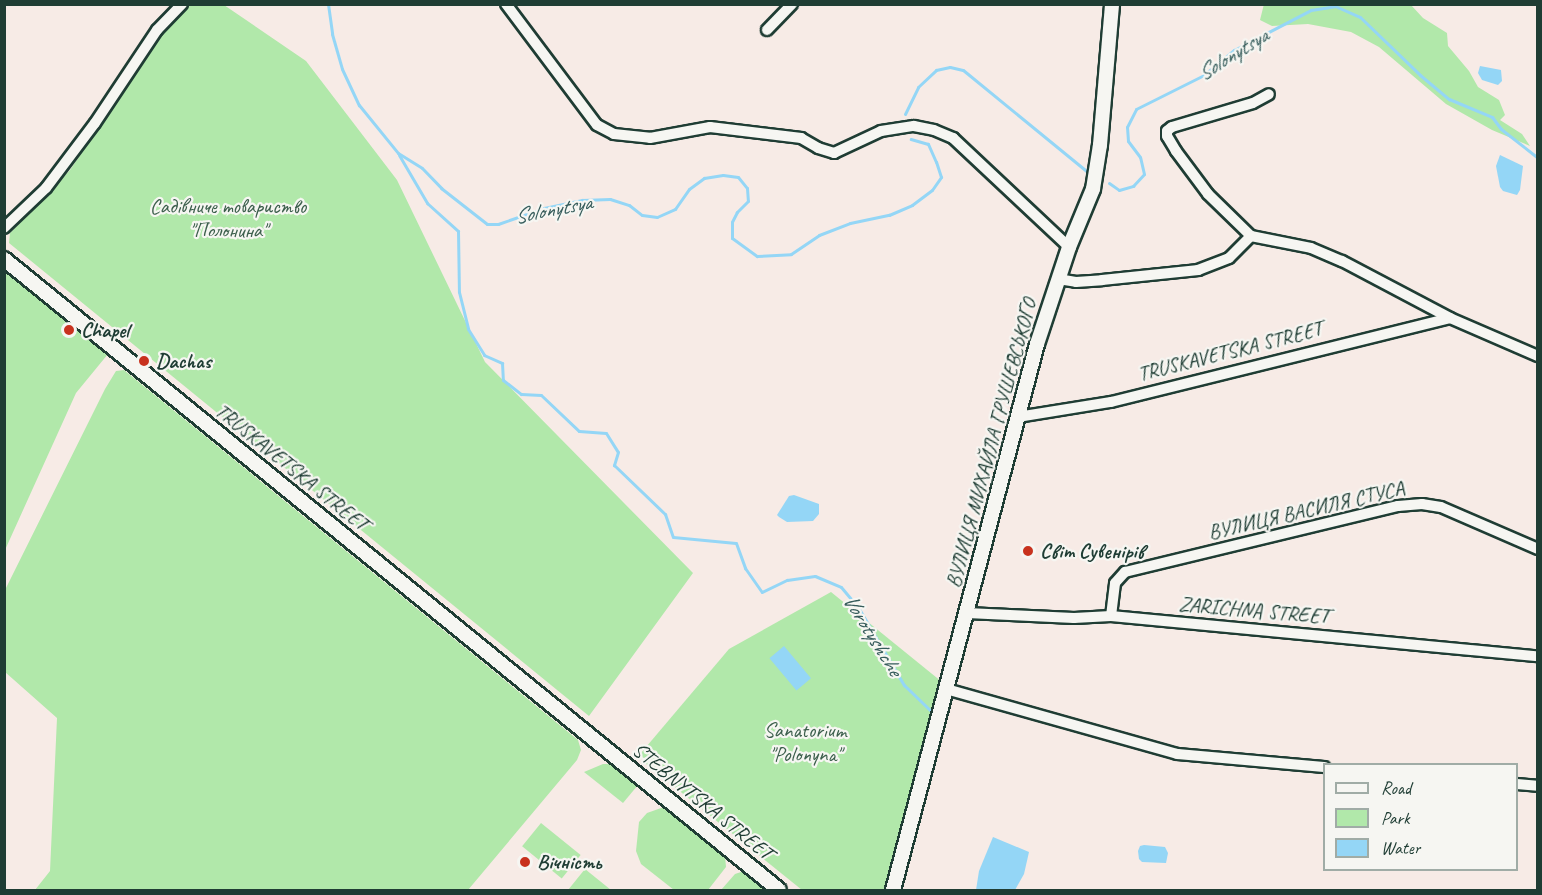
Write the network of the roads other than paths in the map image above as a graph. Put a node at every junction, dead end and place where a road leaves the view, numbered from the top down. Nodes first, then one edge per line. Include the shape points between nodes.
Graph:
1 (182, 4) edge
2 (506, 4) edge
3 (792, 4) edge
4 (1112, 4) edge
5 (767, 30) dead end
6 (1269, 94) dead end
7 (4, 228) edge
8 (1251, 236) junction
9 (1069, 247) junction
10 (4, 259) edge
11 (1058, 279) junction
12 (1450, 318) junction
13 (1538, 356) edge
14 (1018, 417) junction
15 (1538, 549) edge
16 (968, 613) junction
17 (1111, 616) junction
18 (1538, 656) edge
19 (946, 688) junction
20 (599, 745) joint
21 (1323, 767) edge
22 (1518, 784) edge
23 (1538, 786) edge
24 (779, 891) edge
25 (893, 891) edge

1 - 7 street via 157,30 46,188
2 - 9 street via 597,126 614,134 650,138 710,127 801,138 834,153 881,131 914,126 934,130 953,138
3 - 5 street
4 - 9 street, ВУЛИЦЯ МИХАЙЛА ГРУШЕВСЬКОГО via 1098,166 1093,189
6 - 8 street via 1253,103 1172,126 1167,131 1176,151 1208,194
8 - 11 street via 1229,258 1198,270 1093,280
8 - 12 street via 1311,248
9 - 11 street, ВУЛИЦЯ МИХАЙЛА ГРУШЕВСЬКОГО
10 - 20 street, TRUSKAVETSKA STREET
11 - 14 street, ВУЛИЦЯ МИХАЙЛА ГРУШЕВСЬКОГО
12 - 13 street
12 - 14 street, TRUSKAVETSKA STREET via 1111,402
14 - 16 street, ВУЛИЦЯ МИХАЙЛА ГРУШЕВСЬКОГО
15 - 17 street, ВУЛИЦЯ ВАСИЛЯ СТУСА via 1442,507 1398,506 1125,572 1115,583
16 - 17 street, ZARICHNA STREET
16 - 19 street, ВУЛИЦЯ МИХАЙЛА ГРУШЕВСЬКОГО
17 - 18 street, ZARICHNA STREET
19 - 21 street via 1177,754
19 - 25 street, ВУЛИЦЯ МИХАЙЛА ГРУШЕВСЬКОГО
20 - 24 street, STEBNYTSKA STREET
22 - 23 street

